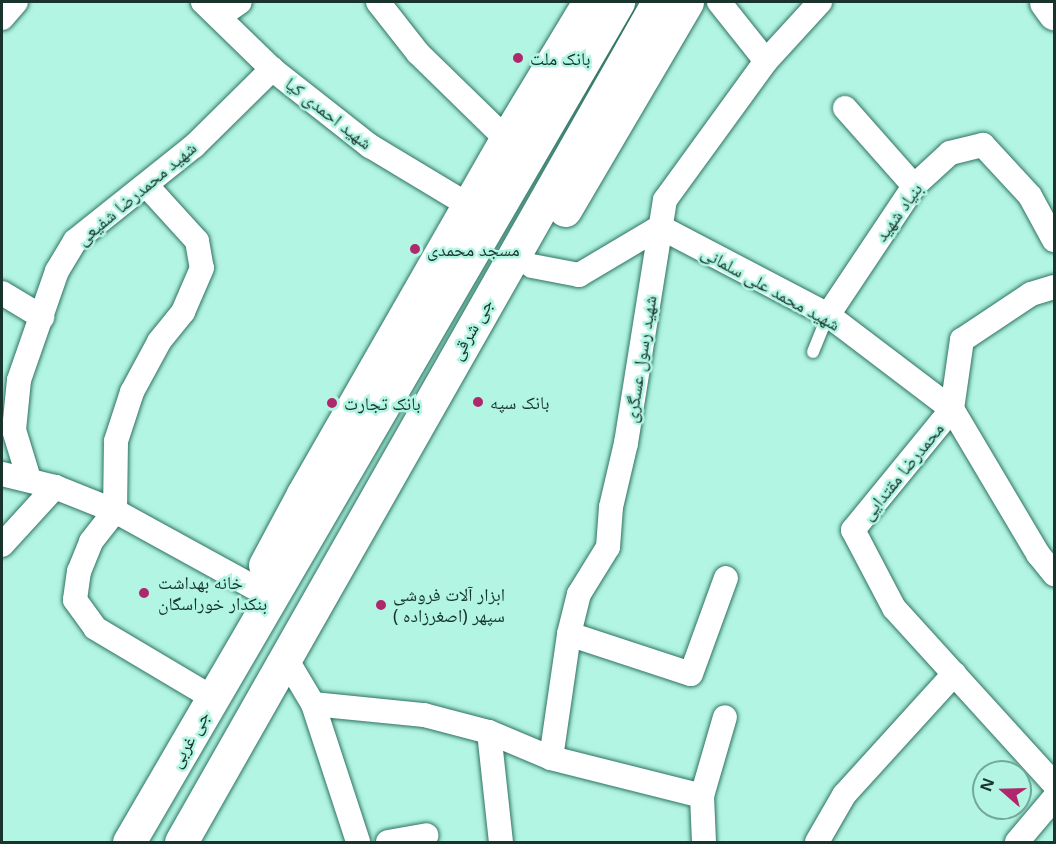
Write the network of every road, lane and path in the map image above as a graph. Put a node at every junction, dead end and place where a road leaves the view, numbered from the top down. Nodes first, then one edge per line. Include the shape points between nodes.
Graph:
1 (16, 2) edge
2 (240, 2) edge
3 (378, 2) edge
4 (590, 2) edge
5 (618, 2) edge
6 (679, 2) edge
7 (718, 2) edge
8 (820, 2) edge
9 (1046, 2) edge
10 (211, 9) edge
11 (1054, 13) edge
12 (2, 18) edge
13 (766, 60) junction
14 (272, 69) junction
15 (845, 108) dead end
16 (506, 139) junction
17 (147, 186) junction
18 (914, 186) junction
19 (470, 206) junction
20 (660, 227) junction
21 (1054, 240) edge
22 (532, 266) junction
23 (1054, 287) edge
24 (2, 293) edge
25 (828, 315) junction
26 (42, 317) junction
27 (813, 352) dead end
28 (952, 409) junction
29 (2, 474) edge
30 (29, 479) junction
31 (55, 487) junction
32 (115, 511) junction
33 (2, 545) edge
34 (1054, 574) edge
35 (726, 578) dead end
36 (253, 587) junction
37 (569, 634) junction
38 (249, 636) junction
39 (285, 657) junction
40 (954, 674) junction
41 (213, 698) junction
42 (313, 704) junction
43 (725, 717) dead end
44 (489, 732) junction
45 (551, 758) junction
46 (1054, 784) edge
47 (702, 796) junction
48 (1054, 798) edge
49 (426, 835) dead end
50 (129, 843) edge
51 (181, 843) edge
52 (358, 843) edge
53 (388, 843) edge
54 (501, 843) edge
55 (704, 843) edge
56 (817, 843) edge
57 (1017, 843) edge

1 - 12 street
2 - 10 street
3 - 16 street via 418,52
4 - 16 main road
5 - 38 main road
6 - 22 main road
6 - 39 main road, جی شرقی
7 - 13 street
8 - 13 street, شهید رسول عسگری
9 - 11 main road
10 - 14 street, شهید احمدی کیا
13 - 20 street, شهید رسول عسگری via 666,200
14 - 17 street, شهید محمدرضا شفیعی
14 - 19 street, شهید احمدی کیا via 370,146
15 - 18 street
16 - 19 main road
17 - 26 street, شهید محمدرضا شفیعی via 75,241 57,271
17 - 32 street via 197,241 202,268 183,312 159,342 132,392 116,441
18 - 21 street, بنیاد شهید via 950,153 983,145 1030,196
18 - 25 street, بنیاد شهید
19 - 36 main road
20 - 22 street via 579,275
20 - 25 street, شهید محمد علی سلمانی
20 - 37 street, شهید رسول عسگری via 626,443 610,507 608,547 579,594
22 - 39 main road via 326,631
23 - 28 street, محمدرضا مقتدایی via 1030,294 962,340
24 - 26 street
25 - 27 lane
25 - 28 street, شهید محمد علی سلمانی
26 - 30 street, شهید محمدرضا شفیعی via 19,380 14,430
28 - 34 street, شهید محمد علی سلمانی via 1038,554
28 - 40 street, محمدرضا مقتدایی via 853,531 894,608
29 - 30 street
30 - 31 street
31 - 32 street
31 - 33 street
32 - 36 street
32 - 41 street via 91,542 79,571 75,600 95,628
35 - 37 street via 691,674
36 - 38 main road
37 - 45 street, شهید رسول عسگری
38 - 41 main road, جی غربی
39 - 42 street
39 - 51 main road
40 - 46 street
40 - 56 street via 844,795
41 - 50 main road, جی غربی
42 - 44 street via 424,715
42 - 52 street
43 - 47 street
44 - 45 street
44 - 54 street
45 - 47 street
47 - 55 street
48 - 57 street
49 - 53 street

